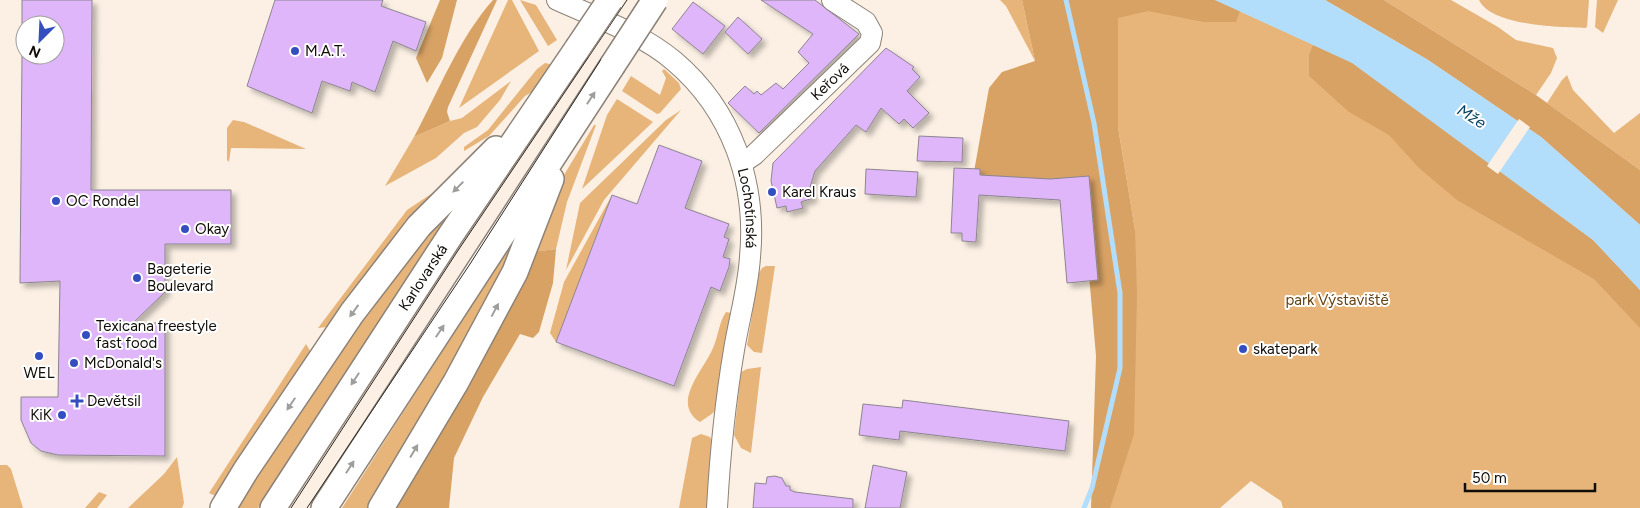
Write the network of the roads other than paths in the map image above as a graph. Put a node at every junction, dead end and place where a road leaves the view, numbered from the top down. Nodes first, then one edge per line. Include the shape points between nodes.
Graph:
1 (557, 0) edge
2 (610, 0) edge
3 (655, 0) edge
4 (832, 0) edge
5 (541, 101) junction
6 (570, 130) junction
7 (742, 163) junction
8 (223, 508) edge
9 (273, 508) edge
10 (324, 508) edge
11 (381, 508) edge
12 (717, 508) edge

1 - 7 street, Lochotínská via 635,35 674,61 715,106
2 - 5 main road, Karlovarská, bridge
6 -> 3 main road, bridge
4 - 7 street, Keřová via 866,22 872,33 870,43
5 -> 8 main road via 419,226 352,313
5 -> 9 main road, Karlovarská
10 -> 6 main road
11 -> 6 main road via 456,382 515,272
7 - 12 street, Lochotínská via 751,204 750,259 722,433

